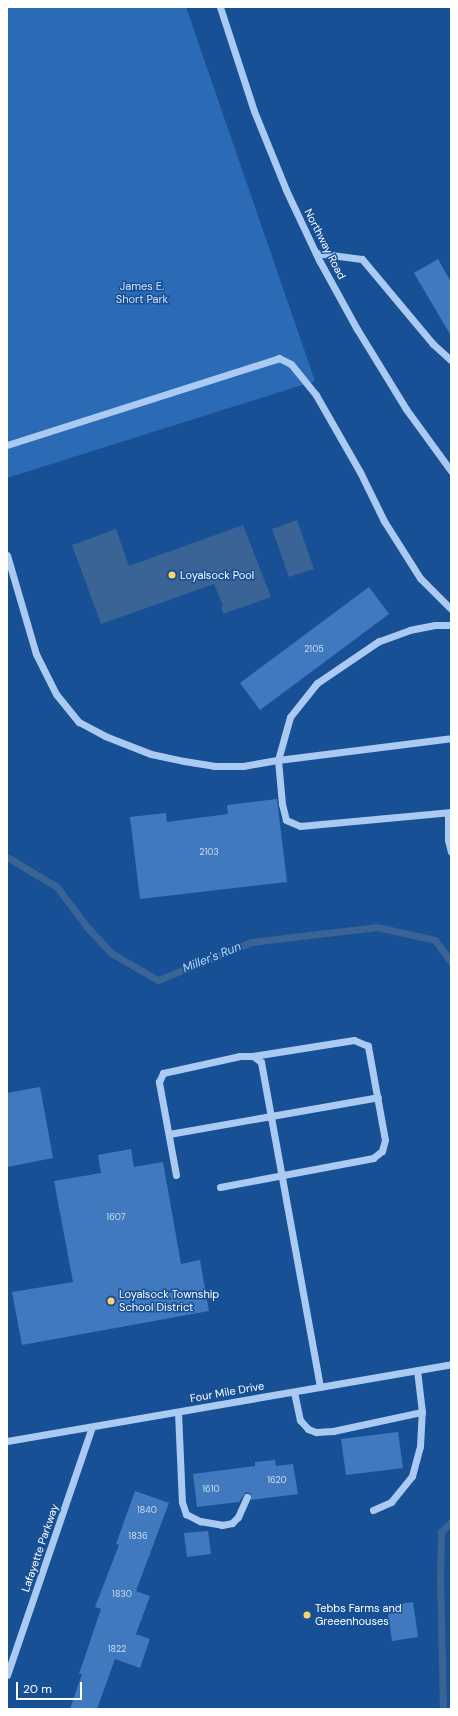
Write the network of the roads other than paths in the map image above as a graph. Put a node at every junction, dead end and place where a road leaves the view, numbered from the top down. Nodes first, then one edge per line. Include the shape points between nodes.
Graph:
1 (220, 7) edge
2 (316, 253) junction
3 (451, 360) edge
4 (7, 445) edge
5 (451, 471) edge
6 (7, 555) edge
7 (451, 610) edge
8 (451, 625) edge
9 (451, 738) edge
10 (278, 760) junction
11 (449, 812) edge
12 (451, 852) edge
13 (253, 1056) junction
14 (378, 1097) junction
15 (270, 1116) junction
16 (169, 1134) junction
17 (176, 1176) dead end
18 (281, 1176) junction
19 (220, 1187) dead end
20 (451, 1364) edge
21 (417, 1370) junction
22 (320, 1387) junction
23 (294, 1392) junction
24 (178, 1412) junction
25 (422, 1412) junction
26 (92, 1427) junction
27 (7, 1441) edge
28 (248, 1497) dead end
29 (373, 1510) dead end
30 (7, 1675) edge

1 - 2 street, Northway Road via 254,111 286,190
2 - 3 street via 362,259 433,344
2 - 5 street, Northway Road via 357,330 406,409
4 - 7 street via 279,358 291,364 316,395 360,472 384,521 409,561 420,578
6 - 10 street via 36,654 56,694 79,722 105,736 151,754 184,761 214,766 243,766
8 - 10 street via 410,630 379,641 317,682 290,717
9 - 10 street
10 - 11 street via 286,820 300,826
11 - 12 street via 448,840
13 - 14 street via 354,1040 368,1046
13 - 15 street via 261,1062
13 - 16 street via 240,1056 163,1073 159,1082
14 - 15 street
14 - 18 street via 385,1140 382,1151 373,1158
15 - 16 street
15 - 18 street
16 - 17 street
18 - 19 street
18 - 22 street
20 - 21 street, Four Mile Drive
21 - 22 street, Four Mile Drive
21 - 25 street
22 - 23 street, Four Mile Drive
23 - 24 street, Four Mile Drive
23 - 25 street via 300,1420 308,1429 316,1432 334,1431
24 - 26 street, Four Mile Drive
24 - 28 street via 182,1502 186,1514 200,1521 222,1525 232,1523
25 - 29 street via 420,1446 412,1476 391,1502
26 - 27 street, Four Mile Drive
26 - 30 street, Lafayette Parkway

